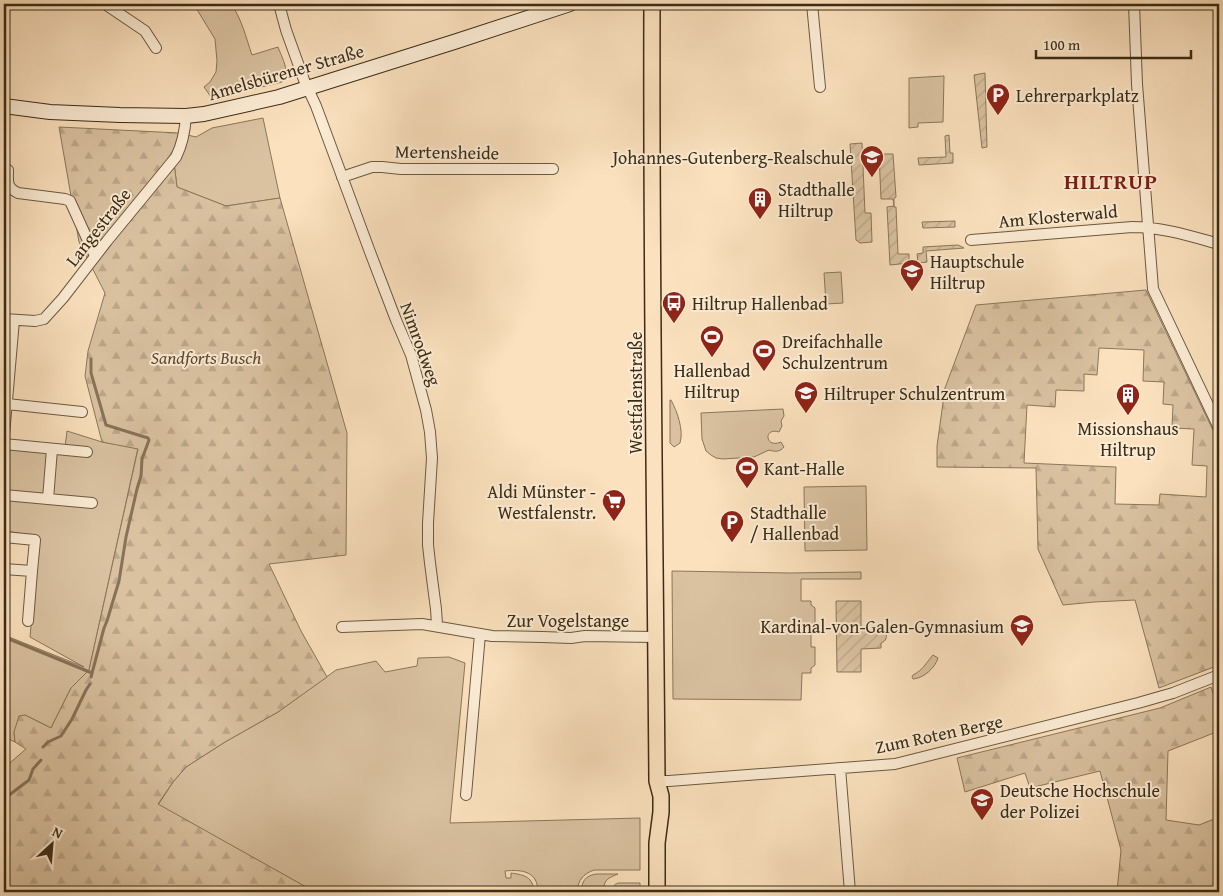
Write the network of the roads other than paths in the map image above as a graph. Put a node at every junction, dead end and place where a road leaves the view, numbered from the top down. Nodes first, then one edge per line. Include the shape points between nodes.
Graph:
1 (105, 4) edge
2 (279, 4) edge
3 (570, 4) edge
4 (652, 4) edge
5 (812, 4) edge
6 (1134, 4) edge
7 (156, 48) dead end
8 (820, 87) dead end
9 (308, 88) junction
10 (4, 106) edge
11 (186, 116) junction
12 (552, 169) dead end
13 (8, 170) dead end
14 (342, 177) junction
15 (1148, 227) junction
16 (971, 240) dead end
17 (1219, 244) edge
18 (95, 256) junction
19 (9, 320) edge
20 (7, 404) junction
21 (82, 412) dead end
22 (1219, 428) edge
23 (4, 435) edge
24 (4, 444) edge
25 (52, 449) junction
26 (87, 452) dead end
27 (4, 495) edge
28 (48, 499) junction
29 (92, 503) dead end
30 (4, 537) edge
31 (4, 568) edge
32 (32, 571) junction
33 (28, 621) dead end
34 (437, 625) junction
35 (342, 627) dead end
36 (480, 634) junction
37 (655, 637) junction
38 (1219, 675) edge
39 (840, 768) junction
40 (657, 782) junction
41 (466, 795) dead end
42 (657, 892) edge
43 (850, 892) edge

1 - 7 street via 145,30
2 - 9 street, Nimrodweg
3 - 9 street, Amelsbürener Straße
4 - 37 main road, Westfalenstraße
5 - 8 street
6 - 15 street
9 - 11 street, Amelsbürener Straße
9 - 14 street, Nimrodweg
10 - 11 street, Amelsbürener Straße via 50,112
11 - 18 street, Langestraße via 182,144 176,157
12 - 14 street, Mertensheide via 372,167
13 - 18 street via 12,190 70,201
14 - 34 street, Nimrodweg via 410,355 426,410 432,458 428,545
15 - 16 street, Am Klosterwald
15 - 17 street, Am Klosterwald
15 - 22 street via 1153,288
18 - 19 street, Langestraße via 44,319 35,322
19 - 20 street
20 - 21 street
20 - 23 street
24 - 25 street
25 - 26 street
25 - 28 street
27 - 28 street
28 - 29 street
30 - 32 street via 35,540
31 - 32 street
32 - 33 street
34 - 35 street, Zur Vogelstange
34 - 36 street, Zur Vogelstange
36 - 37 street, Zur Vogelstange
36 - 41 street
37 - 40 main road, Westfalenstraße
38 - 39 street, Zum Roten Berge via 1138,703 895,764
39 - 40 street, Zum Roten Berge
39 - 43 street
40 - 42 main road, Westfalenstraße via 652,796 657,843

